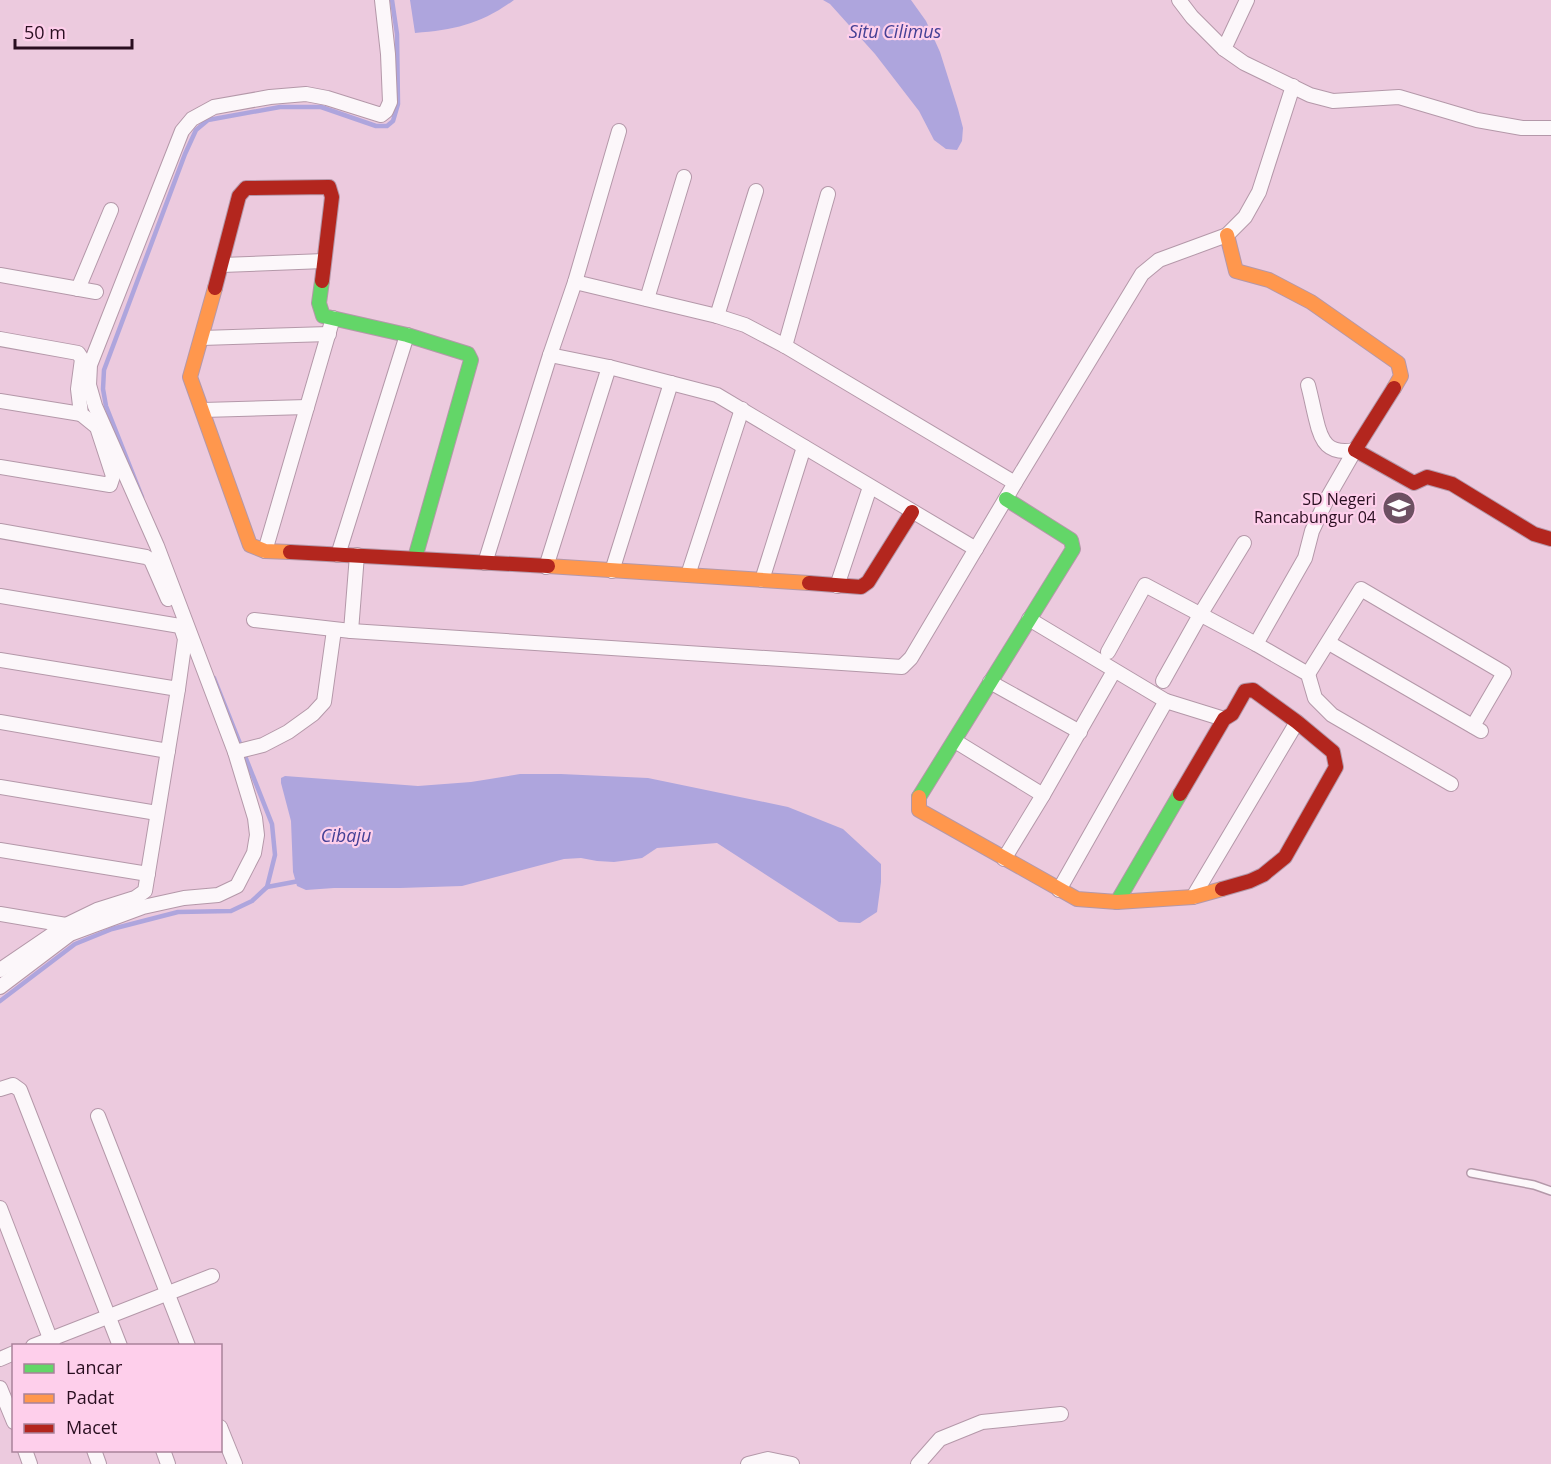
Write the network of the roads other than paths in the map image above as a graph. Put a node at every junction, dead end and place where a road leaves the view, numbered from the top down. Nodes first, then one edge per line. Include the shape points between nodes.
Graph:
1 (382, 0) edge
2 (1179, 0) edge
3 (1247, 0) edge
4 (1224, 49) junction
5 (1293, 86) junction
6 (1551, 128) edge
7 (619, 131) dead end
8 (684, 177) dead end
9 (756, 191) dead end
10 (828, 194) dead end
11 (111, 210) dead end
12 (1227, 235) junction
13 (324, 261) junction
14 (222, 265) junction
15 (0, 275) edge
16 (575, 282) junction
17 (78, 289) junction
18 (96, 292) dead end
19 (647, 299) junction
20 (717, 315) junction
21 (333, 318) junction
22 (329, 334) junction
23 (406, 335) junction
24 (202, 338) junction
25 (0, 339) edge
26 (785, 346) junction
27 (550, 355) junction
28 (609, 367) junction
29 (671, 383) junction
30 (1308, 385) dead end
31 (0, 401) edge
32 (307, 407) junction
33 (742, 409) junction
34 (203, 410) junction
35 (81, 414) junction
36 (804, 447) junction
37 (1355, 450) junction
38 (0, 467) edge
39 (1015, 483) junction
40 (870, 487) junction
41 (1006, 499) junction
42 (912, 512) junction
43 (0, 531) edge
44 (1551, 539) edge
45 (1244, 543) dead end
46 (976, 549) junction
47 (265, 551) junction
48 (339, 555) junction
49 (357, 555) junction
50 (415, 558) junction
51 (485, 563) junction
52 (546, 567) junction
53 (612, 571) junction
54 (688, 575) junction
55 (762, 579) junction
56 (837, 586) junction
57 (0, 596) edge
58 (1200, 615) junction
59 (1029, 619) junction
60 (254, 620) dead end
61 (180, 626) junction
62 (334, 630) junction
63 (351, 631) junction
64 (1329, 643) junction
65 (1256, 644) junction
66 (1108, 652) dead end
67 (0, 660) edge
68 (1114, 671) junction
69 (1308, 674) junction
70 (1163, 681) dead end
71 (990, 682) junction
72 (178, 689) junction
73 (1166, 701) junction
74 (1224, 719) junction
75 (0, 722) edge
76 (1297, 722) junction
77 (1080, 732) junction
78 (955, 741) junction
79 (168, 751) junction
80 (235, 752) junction
81 (1451, 784) dead end
82 (0, 787) edge
83 (1043, 795) junction
84 (157, 813) junction
85 (0, 850) edge
86 (1004, 859) junction
87 (148, 874) junction
88 (1059, 890) junction
89 (1193, 897) junction
90 (1117, 902) junction
91 (0, 914) edge
92 (66, 925) junction
93 (0, 970) edge
94 (0, 987) edge
95 (0, 1089) edge
96 (98, 1116) dead end
97 (1471, 1173) dead end
98 (1551, 1191) edge
99 (0, 1208) edge
100 (212, 1276) dead end
101 (168, 1293) junction
102 (108, 1316) junction
103 (52, 1342) edge
104 (119, 1344) edge
105 (187, 1344) edge
106 (0, 1388) edge
107 (1061, 1414) dead end
108 (12, 1417) edge
109 (222, 1432) edge
110 (235, 1464) edge
111 (748, 1464) edge
112 (792, 1464) edge
113 (918, 1464) edge

1 - 80 street via 390,102 381,115 306,94 214,107 192,119 182,131 90,365 89,385 95,406 157,546
2 - 4 street
3 - 4 street
4 - 5 street
5 - 6 street via 1333,101 1399,97 1477,120 1522,128
5 - 12 street via 1259,192 1245,217
7 - 16 street
8 - 19 street
9 - 20 street
10 - 26 street
11 - 17 street
12 - 37 street via 1236,271 1269,280 1311,302 1398,363 1401,376
12 - 39 street via 1159,260 1142,274
13 - 14 street
13 - 14 street via 332,197 329,187 246,188 238,196
13 - 21 street via 322,316
14 - 24 street
15 - 17 street
16 - 19 street
16 - 27 street
17 - 18 street
19 - 20 street
20 - 26 street
21 - 22 street
21 - 23 street
22 - 24 street
22 - 32 street
23 - 48 street
23 - 50 street via 468,354 471,360
24 - 34 street via 190,377
25 - 35 street via 78,353 82,359 78,389
26 - 39 street
27 - 28 street
27 - 51 street
28 - 29 street
28 - 52 street
29 - 33 street via 717,395
29 - 53 street
30 - 37 street via 1319,435 1326,445 1342,452
31 - 35 street
32 - 34 street
32 - 47 street
33 - 36 street
33 - 54 street
34 - 47 street via 250,545
35 - 38 street via 97,427 113,476 110,485
36 - 40 street
36 - 55 street
37 - 44 street via 1414,483 1427,477 1452,484 1534,534
37 - 65 street via 1328,496 1305,558
39 - 41 street
40 - 42 street
40 - 56 street
41 - 46 street
41 - 59 street via 1071,540 1073,549
42 - 46 street
42 - 56 street via 868,582 861,587
43 - 61 street via 146,557 151,560
45 - 58 street
46 - 63 street via 902,667
47 - 48 street
48 - 49 street
49 - 50 street
49 - 63 street
50 - 51 street
51 - 52 street
52 - 53 street
53 - 54 street
54 - 55 street
55 - 56 street
57 - 61 street
58 - 65 street
58 - 66 street via 1145,585
58 - 70 street
59 - 68 street
59 - 71 street
60 - 62 street
61 - 72 street via 185,639
62 - 63 street
62 - 80 street via 324,702 288,732 263,745
64 - 64 street via 1477,728 1504,673 1361,589
64 - 69 street
65 - 69 street
67 - 72 street
68 - 73 street
68 - 77 street
69 - 81 street via 1315,698 1332,715
71 - 77 street
71 - 78 street
72 - 79 street
73 - 74 street
73 - 88 street
74 - 76 street via 1232,714 1245,691 1253,690
74 - 90 street
75 - 79 street
76 - 89 street
76 - 89 street via 1333,752 1336,767 1285,857 1263,875
77 - 83 street
78 - 83 street
78 - 86 street via 919,796 919,810
79 - 84 street
80 - 94 street via 257,835 254,853 237,886 218,895 143,907 70,934
82 - 84 street
83 - 86 street
84 - 87 street
85 - 87 street
86 - 88 street
87 - 92 street via 145,891 135,898
88 - 90 street via 1077,899
89 - 90 street
91 - 92 street
92 - 93 street
95 - 102 street via 13,1085 20,1090
96 - 101 street
97 - 98 lane
99 - 103 street
100 - 101 street
101 - 102 street
101 - 105 street
102 - 103 street
102 - 104 street
106 - 108 street
107 - 113 street via 982,1422 940,1439
109 - 110 street
111 - 112 street via 768,1459

